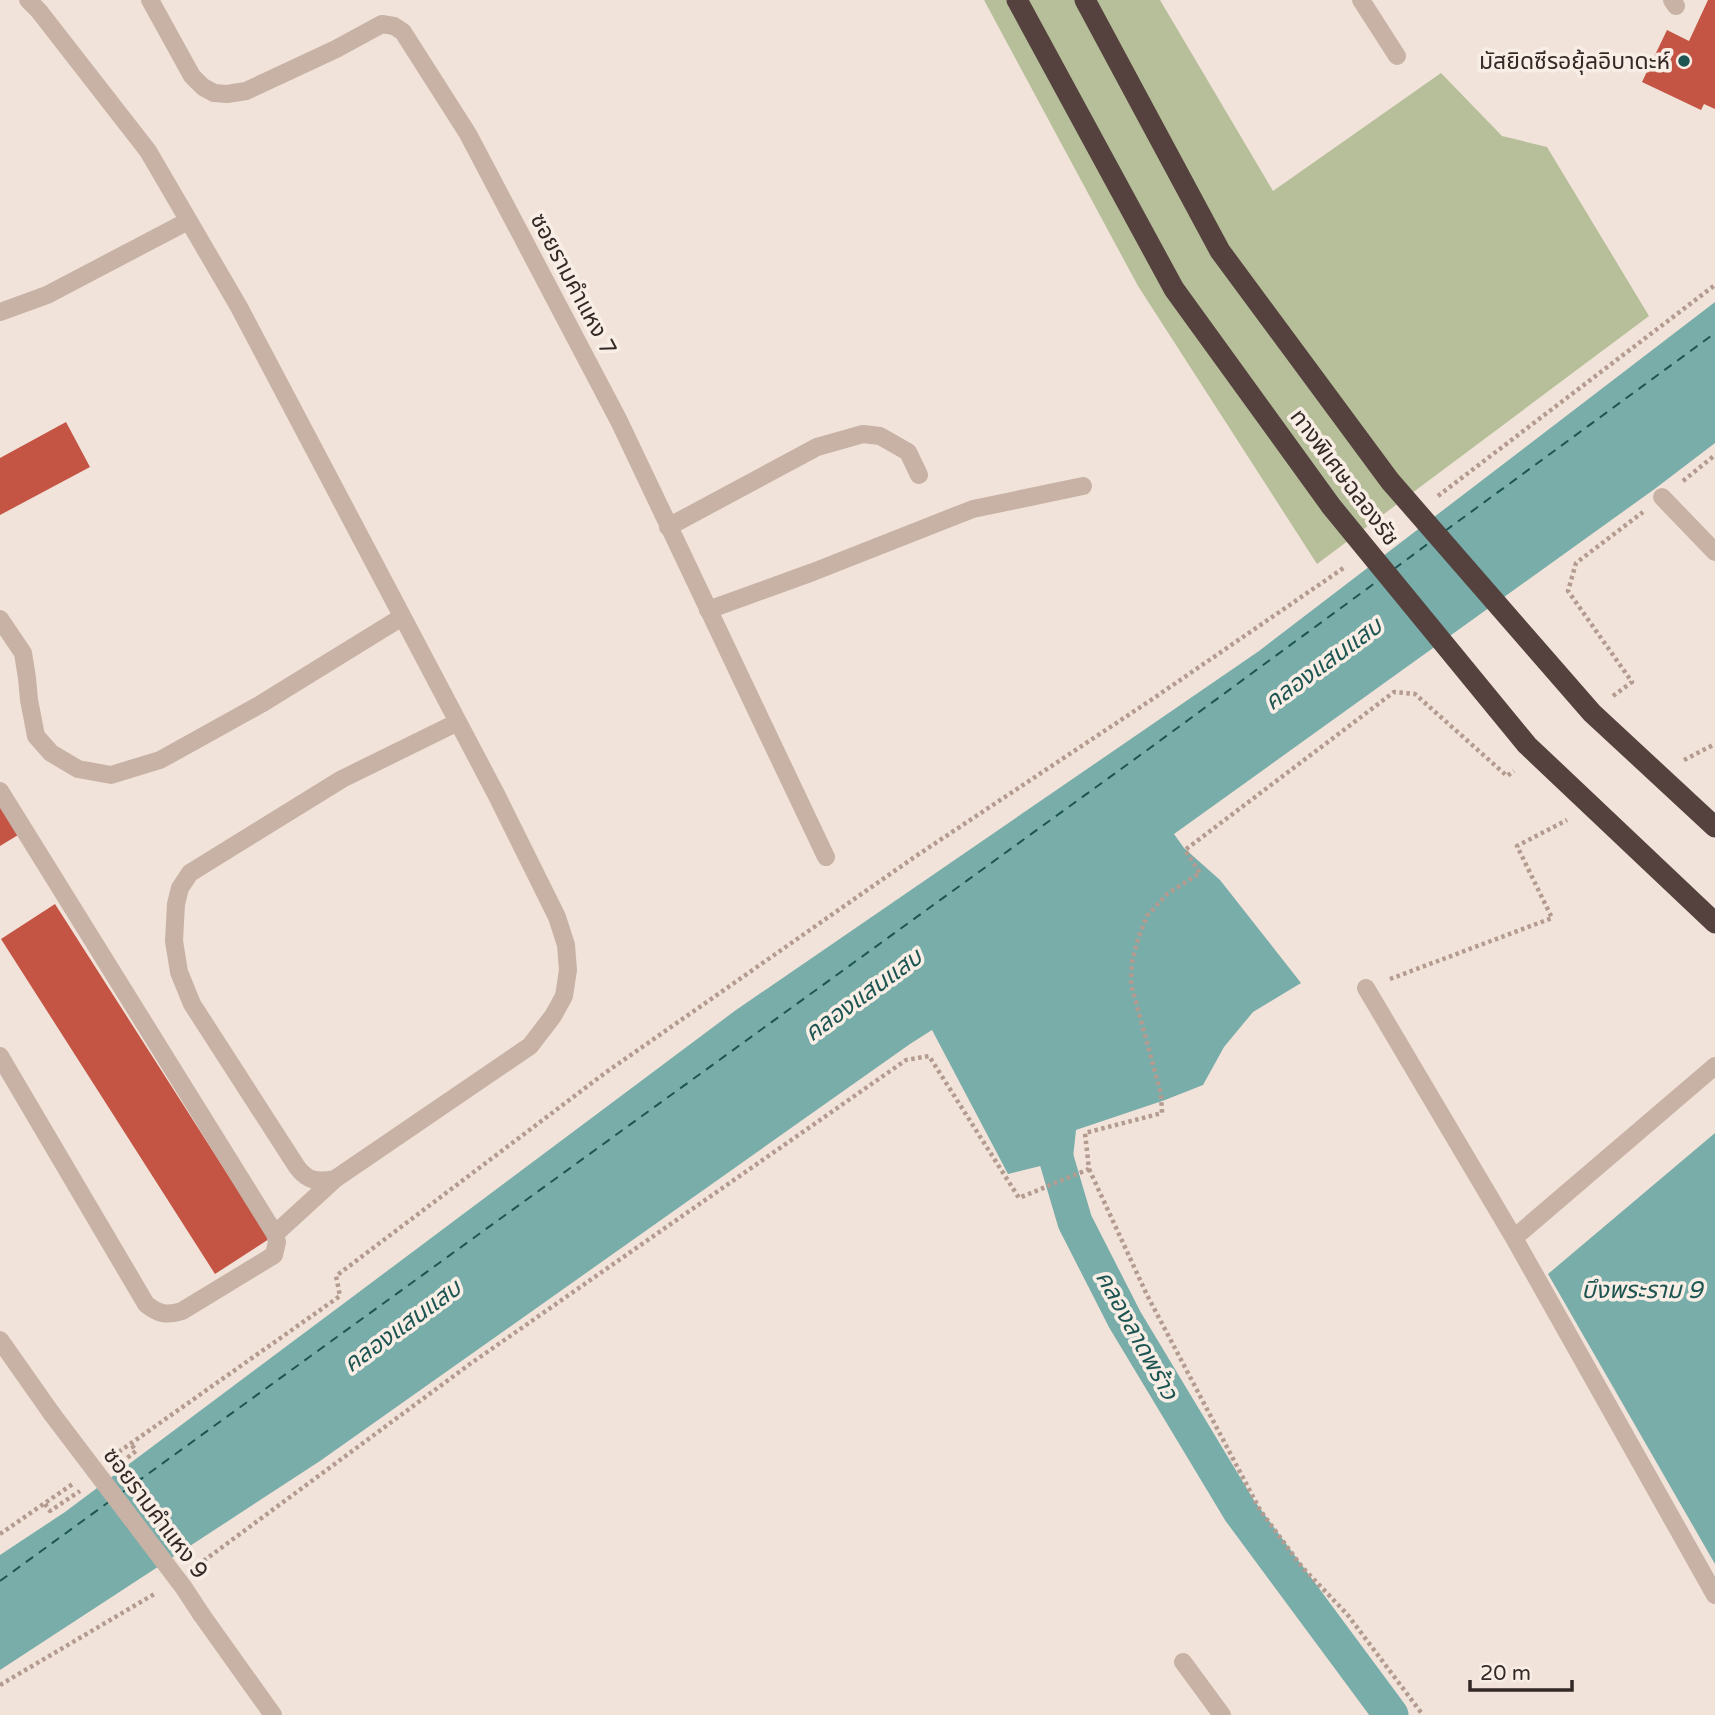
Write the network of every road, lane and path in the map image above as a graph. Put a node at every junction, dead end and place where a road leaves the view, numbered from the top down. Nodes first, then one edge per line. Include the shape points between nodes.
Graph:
1 (28, 0) edge
2 (150, 0) edge
3 (1017, 0) edge
4 (1084, 0) edge
5 (1361, 0) edge
6 (1396, 56) dead end
7 (188, 221) junction
8 (1715, 285) edge
9 (0, 312) edge
10 (919, 475) dead end
11 (1083, 486) dead end
12 (1436, 497) dead end
13 (1662, 497) dead end
14 (668, 527) junction
15 (1715, 552) edge
16 (1350, 563) dead end
17 (708, 610) junction
18 (402, 617) junction
19 (0, 620) edge
20 (1394, 692) dead end
21 (458, 722) junction
22 (1715, 744) edge
23 (1678, 763) dead end
24 (0, 791) edge
25 (1579, 814) dead end
26 (1715, 827) edge
27 (826, 857) dead end
28 (1715, 923) edge
29 (1366, 988) joint
30 (0, 1056) edge
31 (1715, 1066) edge
32 (1089, 1168) junction
33 (335, 1179) junction
34 (275, 1234) junction
35 (1514, 1238) junction
36 (0, 1340) edge
37 (109, 1459) dead end
38 (100, 1478) junction
39 (77, 1481) dead end
40 (45, 1504) junction
41 (0, 1534) edge
42 (197, 1566) dead end
43 (156, 1592) dead end
44 (1715, 1595) edge
45 (1182, 1662) dead end
46 (0, 1685) edge
47 (273, 1715) edge
48 (1222, 1715) edge
49 (1423, 1715) edge

1 - 7 street via 148,151
2 - 14 street, ซอยรามคำแหง 7 via 192,76 214,93 246,91 382,24 402,32 468,134 619,421
3 - 28 highway, ทางพิเศษฉลองรัช, bridge via 1174,289 1331,506 1527,745
4 - 26 highway, ทางพิเศษฉลองรัช, bridge via 1220,251 1390,481 1592,713
5 - 6 street
7 - 9 street via 47,295
7 - 18 street via 239,307
8 - 12 path
10 - 14 street via 908,452 880,436 863,433 817,447
11 - 17 street via 973,509
13 - 15 street
14 - 17 street, ซอยรามคำแหง 7
16 - 37 path via 605,1073 336,1276 340,1296
17 - 27 street, ซอยรามคำแหง 7
18 - 19 street via 160,760 111,775 78,769 51,753 36,736 23,653
18 - 21 street
20 - 32 path via 1185,850 1200,873 1167,894 1147,916 1132,962 1131,984 1162,1113 1085,1133
21 - 33 street via 557,917 566,945 564,996 530,1046
21 - 33 street via 342,779 190,873 180,888 174,940 179,972 192,1004 303,1175 318,1182
22 - 23 path
24 - 34 street
25 - 29 path via 1517,846 1552,918
29 - 35 street
30 - 34 street via 146,1304 154,1310 162,1314 182,1311 274,1255
31 - 35 street
32 - 42 path via 1019,1198 929,1056 906,1060 470,1364
32 - 49 path via 1147,1295 1260,1510
33 - 34 street
35 - 44 street
36 - 38 street, ซอยรามคำแหง 9, bridge
38 - 40 path via 50,1511
38 - 47 street, ซอยรามคำแหง 9, bridge
39 - 40 path
40 - 41 path
43 - 46 path
45 - 48 street

